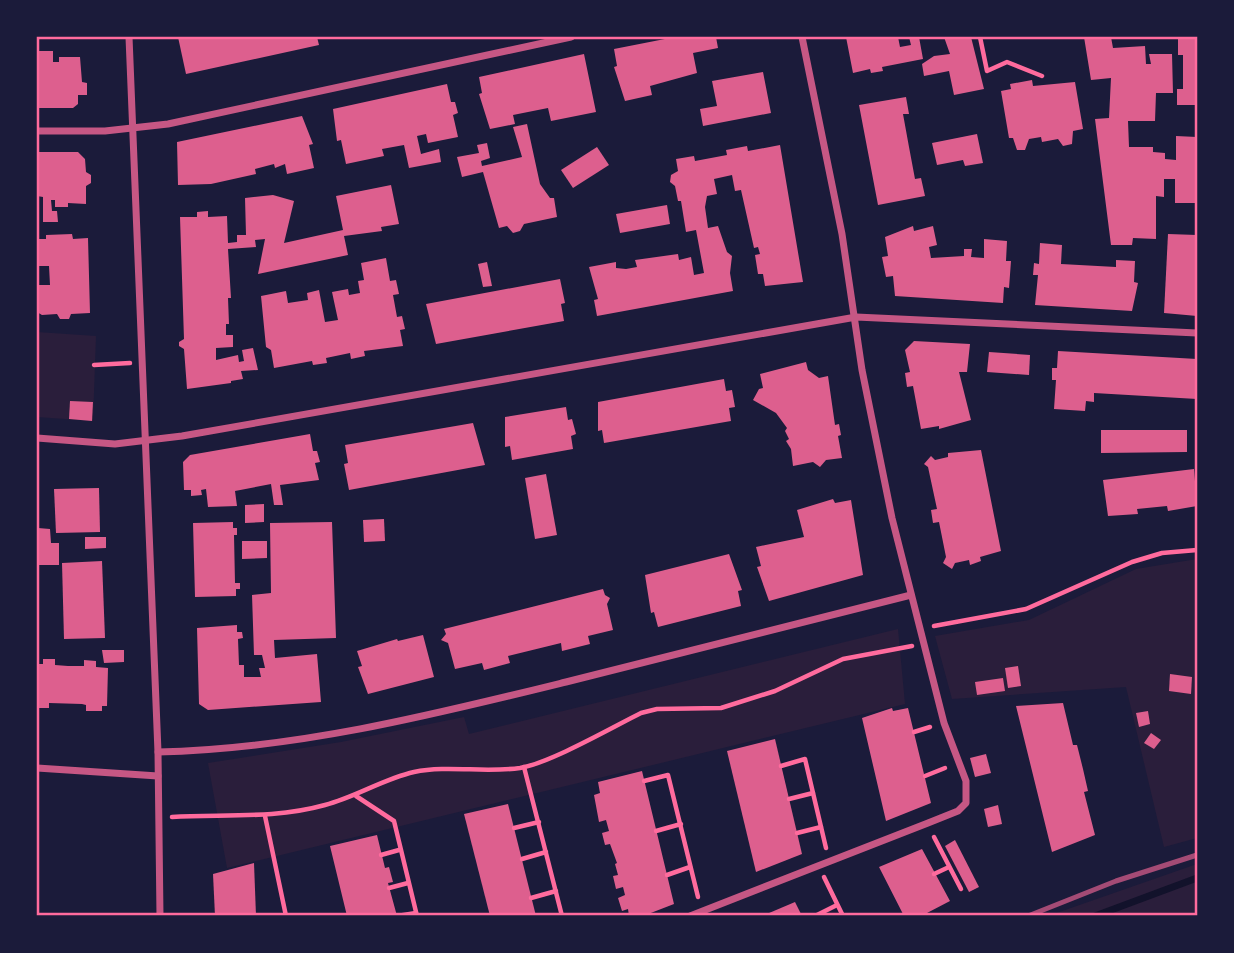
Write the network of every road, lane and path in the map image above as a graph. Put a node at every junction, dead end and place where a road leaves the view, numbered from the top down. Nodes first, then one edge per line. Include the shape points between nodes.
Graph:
1 (129, 37) edge
2 (571, 37) edge
3 (802, 37) edge
4 (979, 37) edge
5 (1007, 62) junction
6 (1007, 72) dead end
7 (1042, 76) dead end
8 (134, 130) junction
9 (37, 131) edge
10 (856, 317) junction
11 (1197, 333) edge
12 (141, 363) junction
13 (94, 365) dead end
14 (37, 438) edge
15 (144, 441) junction
16 (1197, 550) edge
17 (911, 595) junction
18 (920, 628) junction
19 (923, 644) junction
20 (158, 752) junction
21 (958, 762) junction
22 (781, 766) dead end
23 (524, 767) junction
24 (37, 768) edge
25 (159, 776) junction
26 (925, 776) dead end
27 (644, 781) dead end
28 (813, 793) junction
29 (355, 796) junction
30 (789, 799) dead end
31 (265, 816) junction
32 (159, 818) junction
33 (539, 822) junction
34 (928, 823) junction
35 (681, 824) junction
36 (821, 827) junction
37 (514, 828) dead end
38 (656, 831) dead end
39 (797, 833) dead end
40 (399, 850) junction
41 (546, 852) junction
42 (382, 855) dead end
43 (522, 859) dead end
44 (830, 863) junction
45 (690, 867) junction
46 (819, 867) junction
47 (949, 867) junction
48 (934, 874) dead end
49 (667, 875) dead end
50 (408, 883) junction
51 (389, 888) dead end
52 (961, 889) dead end
53 (556, 891) junction
54 (531, 898) dead end
55 (837, 905) junction
56 (701, 912) junction
57 (416, 914) edge
58 (160, 916) edge
59 (286, 916) edge
60 (397, 916) edge
61 (562, 916) edge
62 (690, 916) edge
63 (815, 916) edge
64 (843, 916) edge

1 - 8 street
2 - 8 street
3 - 10 street
4 - 5 path via 987,71
5 - 6 path
5 - 7 path
8 - 9 street
8 - 12 street
10 - 11 street
10 - 15 street
10 - 17 street via 862,370
12 - 13 path
12 - 15 street
14 - 15 street via 115,444
15 - 20 street
16 - 18 path via 1132,562 1026,609
17 - 18 street
17 - 20 street via 357,730 205,751
18 - 19 street
19 - 21 street
19 - 23 path via 843,659 775,691 721,708 641,713
20 - 25 street
21 - 26 path
21 - 34 street via 967,781 966,803
22 - 28 path via 805,759
23 - 29 path via 475,772 433,769 395,776
23 - 33 path
24 - 25 street
25 - 32 street
27 - 35 path via 668,775
28 - 30 path
28 - 36 path
29 - 31 path
29 - 40 path via 394,821
31 - 32 path
31 - 59 path
32 - 58 street
33 - 37 path
33 - 41 path
34 - 44 street
34 - 47 path
35 - 38 path
35 - 45 path
36 - 39 path
36 - 44 path
40 - 42 path
40 - 50 path
41 - 43 path
41 - 53 path
44 - 46 street
45 - 49 path
45 - 56 path
46 - 55 path
46 - 56 street
47 - 48 path
47 - 52 path
50 - 51 path
50 - 57 path
53 - 54 path
53 - 61 path
55 - 63 path
55 - 64 path
56 - 62 street
57 - 60 path

